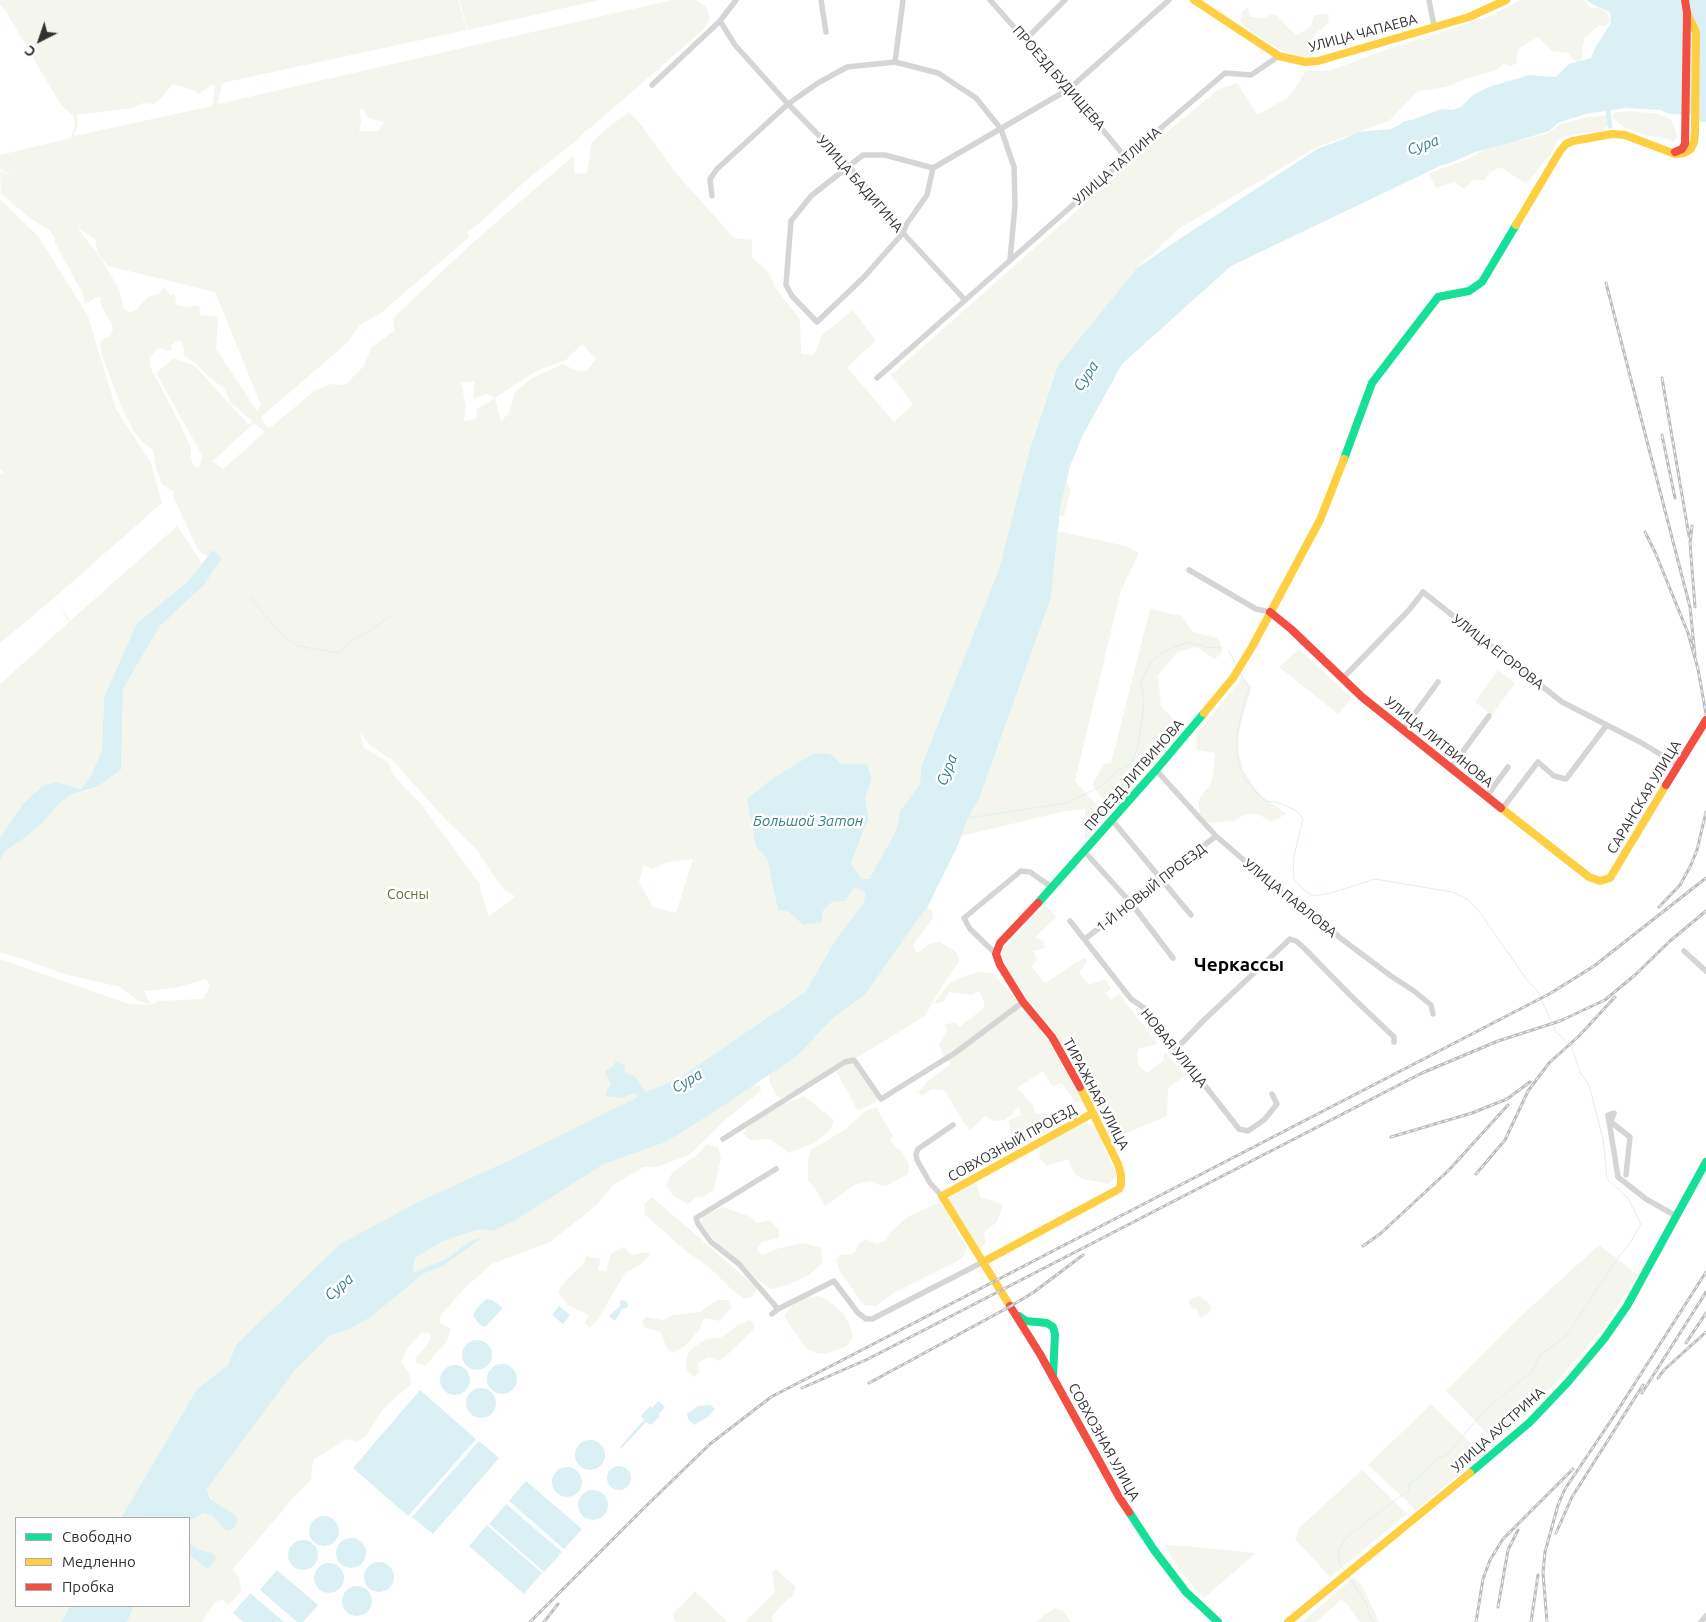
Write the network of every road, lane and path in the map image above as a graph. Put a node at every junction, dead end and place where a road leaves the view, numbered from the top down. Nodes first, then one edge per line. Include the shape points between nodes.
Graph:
1 (736, 0) edge
2 (822, 0) edge
3 (903, 0) edge
4 (990, 0) edge
5 (1065, 0) edge
6 (1169, 0) edge
7 (1194, 0) edge
8 (1430, 0) edge
9 (1506, 0) edge
10 (1685, 0) edge
11 (1687, 13) junction
12 (720, 21) junction
13 (1434, 26) junction
14 (826, 32) dead end
15 (1026, 39) junction
16 (1278, 56) junction
17 (895, 62) junction
18 (652, 85) dead end
19 (1069, 89) junction
20 (788, 104) junction
21 (1000, 129) junction
22 (1670, 152) junction
23 (1126, 158) junction
24 (850, 167) junction
25 (933, 168) junction
26 (712, 196) dead end
27 (903, 233) junction
28 (1010, 260) junction
29 (965, 300) junction
30 (877, 378) dead end
31 (1189, 570) dead end
32 (1270, 612) junction
33 (1343, 678) junction
34 (1438, 682) dead end
35 (1489, 716) dead end
36 (1706, 720) edge
37 (1606, 726) junction
38 (1403, 730) junction
39 (1678, 765) junction
40 (1508, 767) dead end
41 (1450, 769) junction
42 (1156, 770) junction
43 (1486, 797) junction
44 (1502, 809) junction
45 (1112, 820) junction
46 (1216, 836) junction
47 (1084, 851) junction
48 (1162, 879) junction
49 (1600, 881) joint
50 (1053, 888) junction
51 (1131, 902) junction
52 (1191, 914) dead end
53 (1070, 921) dead end
54 (1085, 939) junction
55 (1684, 951) dead end
56 (996, 954) junction
57 (1173, 958) dead end
58 (1706, 971) edge
59 (1023, 1002) junction
60 (1433, 1014) dead end
61 (1394, 1042) dead end
62 (1176, 1049) junction
63 (1272, 1094) dead end
64 (1093, 1113) junction
65 (954, 1125) dead end
66 (723, 1139) dead end
67 (1706, 1162) edge
68 (776, 1169) dead end
69 (1626, 1175) dead end
70 (942, 1196) junction
71 (1676, 1216) junction
72 (984, 1262) junction
73 (778, 1309) junction
74 (772, 1314) dead end
75 (1016, 1314) junction
76 (1039, 1322) junction
77 (1030, 1337) junction
78 (1053, 1377) junction
79 (1706, 1616) edge
80 (1218, 1622) edge
81 (1288, 1622) edge
82 (1701, 1622) edge

1 - 12 street
2 - 14 street
3 - 17 street
4 - 15 street, ПРОЕЗД БУДИЩЕВА
5 - 15 street
6 - 19 street
7 - 16 main road, УЛИЦА ЧАПАЕВА
8 - 13 street, УЛИЦА ЧАПАЕВА
9 - 13 main road, УЛИЦА ЧАПАЕВА via 1469,17
10 - 11 main road
11 - 22 main road via 1684,147
11 - 22 main road via 1696,32 1694,142 1688,151
12 - 18 street
12 - 20 street, УЛИЦА БАДИГИНА via 735,45
13 - 16 main road, УЛИЦА ЧАПАЕВА via 1318,61
15 - 19 street, ПРОЕЗД БУДИЩЕВА
16 - 23 street, УЛИЦА ТАТЛИНА via 1251,75 1225,73
17 - 20 street via 847,68
17 - 21 street via 938,73 976,98
19 - 21 street
19 - 23 street, ПРОЕЗД БУДИЩЕВА
20 - 24 street, УЛИЦА БАДИГИНА
20 - 26 street via 717,169 710,179
21 - 25 street
21 - 28 street via 1014,167 1015,205
22 - 32 main road, ПРОЕЗД ЛИТВИНОВА via 1619,134 1566,144 1482,282 1469,291 1438,297 1372,383 1320,520
23 - 28 street, УЛИЦА ТАТЛИНА
24 - 25 street via 864,155 885,155
24 - 27 street, УЛИЦА БАДИГИНА
24 - 27 street via 811,196 792,221 786,285 792,296 817,322 864,277
25 - 27 street via 927,195
27 - 29 street, УЛИЦА БАДИГИНА
28 - 29 street, УЛИЦА ТАТЛИНА
29 - 30 street, УЛИЦА ТАТЛИНА
31 - 32 street via 1256,610
32 - 33 main road, УЛИЦА ЛИТВИНОВА
32 - 42 main road, ПРОЕЗД ЛИТВИНОВА via 1233,678
33 - 37 street, УЛИЦА ЕГОРОВА via 1423,592 1562,702
33 - 38 main road, УЛИЦА ЛИТВИНОВА
34 - 38 street
35 - 41 street
36 - 39 main road, САРАНСКАЯ УЛИЦА
37 - 39 street, УЛИЦА ЕГОРОВА
37 - 44 street via 1566,779 1554,776 1538,762
38 - 41 main road, УЛИЦА ЛИТВИНОВА
39 - 49 main road, САРАНСКАЯ УЛИЦА via 1610,878
40 - 43 street
41 - 43 main road, УЛИЦА ЛИТВИНОВА
42 - 45 main road, ПРОЕЗД ЛИТВИНОВА
42 - 46 street, УЛИЦА ПАВЛОВА
43 - 44 main road, УЛИЦА ЛИТВИНОВА
44 - 49 main road, УЛИЦА ЛИТВИНОВА via 1589,877
45 - 47 main road, ПРОЕЗД ЛИТВИНОВА
45 - 48 street
46 - 48 street, 1-Й НОВЫЙ ПРОЕЗД
46 - 60 street, УЛИЦА ПАВЛОВА via 1277,889 1414,991 1431,1005
47 - 50 main road, ПРОЕЗД ЛИТВИНОВА
47 - 51 street
48 - 51 street, 1-Й НОВЫЙ ПРОЕЗД
48 - 52 street
50 - 56 main road, ПРОЕЗД ЛИТВИНОВА via 1000,942
50 - 56 street via 1030,872 1021,870 964,918 970,929
51 - 54 street, 1-Й НОВЫЙ ПРОЕЗД
51 - 57 street
53 - 54 street, НОВАЯ УЛИЦА
54 - 62 street, НОВАЯ УЛИЦА via 1131,999 1144,1008
55 - 58 street
56 - 59 main road, ТИРАЖНАЯ УЛИЦА via 1006,977
59 - 64 main road, ТИРАЖНАЯ УЛИЦА via 1052,1037
59 - 66 street via 955,1054 881,1099 854,1060 845,1062
61 - 62 street via 1394,1037 1304,948 1290,939
62 - 63 street, НОВАЯ УЛИЦА via 1239,1129 1248,1131 1264,1120 1277,1104
64 - 70 main road, СОВХОЗНЫЙ ПРОЕЗД
64 - 72 main road, ТИРАЖНАЯ УЛИЦА via 1118,1164 1122,1176 1119,1189
65 - 70 street via 918,1149 916,1154 920,1166
67 - 71 main road, УЛИЦА АУСТРИНА
68 - 73 street via 696,1218 712,1242 739,1264
69 - 71 street via 1630,1137 1611,1122 1614,1113 1608,1115 1618,1177 1646,1199
70 - 72 main road, СОВХОЗНАЯ УЛИЦА
71 - 81 main road, УЛИЦА АУСТРИНА via 1610,1331 1542,1410 1490,1457
72 - 73 street via 872,1319 858,1313 834,1281
72 - 75 main road, СОВХОЗНАЯ УЛИЦА
73 - 74 street
75 - 76 main road via 1026,1321
75 - 77 main road, СОВХОЗНАЯ УЛИЦА
76 - 77 main road via 1032,1328
76 - 78 main road via 1047,1323 1055,1330
77 - 78 main road, СОВХОЗНАЯ УЛИЦА
78 - 80 main road, СОВХОЗНАЯ УЛИЦА via 1119,1497 1154,1550 1186,1592
79 - 82 street

